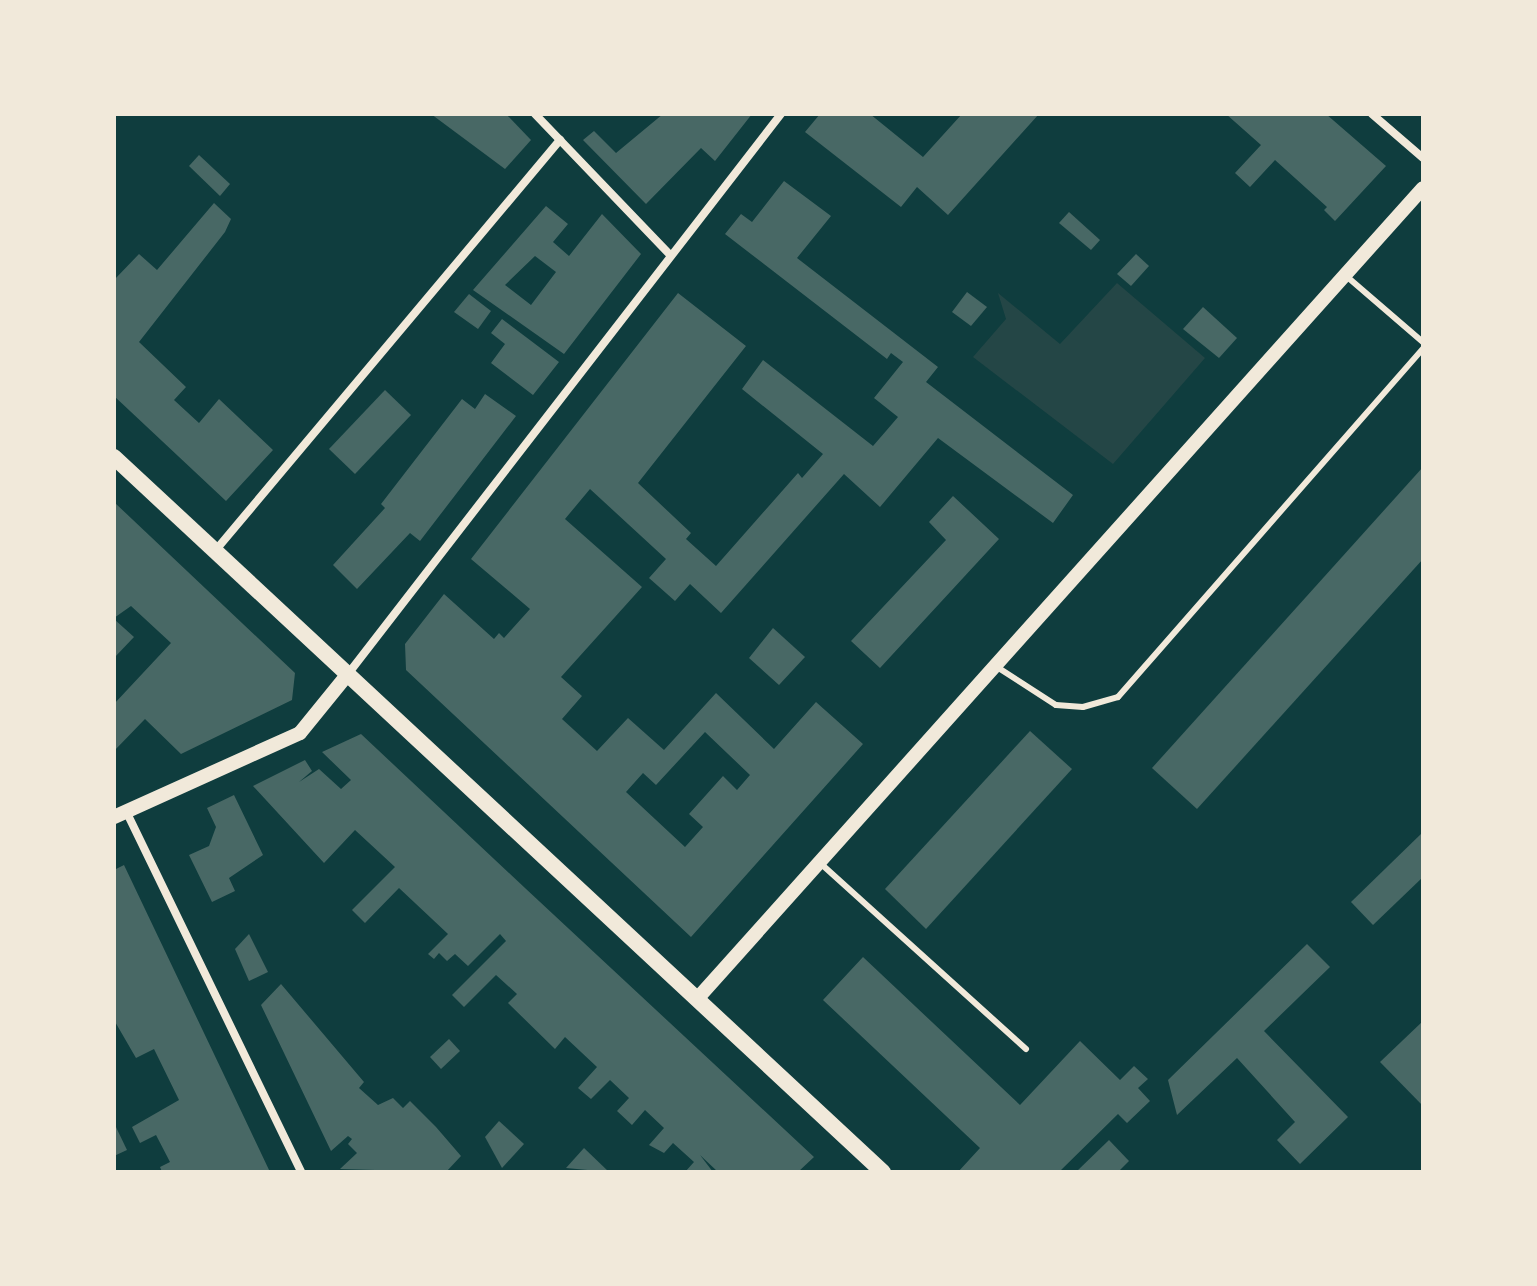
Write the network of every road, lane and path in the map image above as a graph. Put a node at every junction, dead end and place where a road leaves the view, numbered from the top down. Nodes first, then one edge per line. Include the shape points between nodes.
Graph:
1 (535, 114) edge
2 (781, 114) edge
3 (1372, 114) edge
4 (560, 140) junction
5 (1423, 158) edge
6 (1423, 188) edge
7 (670, 255) junction
8 (1345, 275) junction
9 (1423, 342) edge
10 (1423, 349) edge
11 (114, 457) edge
12 (215, 551) junction
13 (995, 665) junction
14 (348, 674) junction
15 (120, 814) edge
16 (819, 862) junction
17 (697, 999) junction
18 (1026, 1049) dead end
19 (301, 1172) edge
20 (883, 1172) edge

1 - 4 street
2 - 7 street
3 - 5 street
4 - 7 street
4 - 12 street
6 - 8 street
7 - 14 street
8 - 9 lane
8 - 13 street
10 - 13 lane via 1118,697 1083,707 1056,705
11 - 12 main road
12 - 14 main road
13 - 16 street
14 - 15 street via 300,733
14 - 17 main road
15 - 19 street
16 - 17 street
16 - 18 lane
17 - 20 main road

